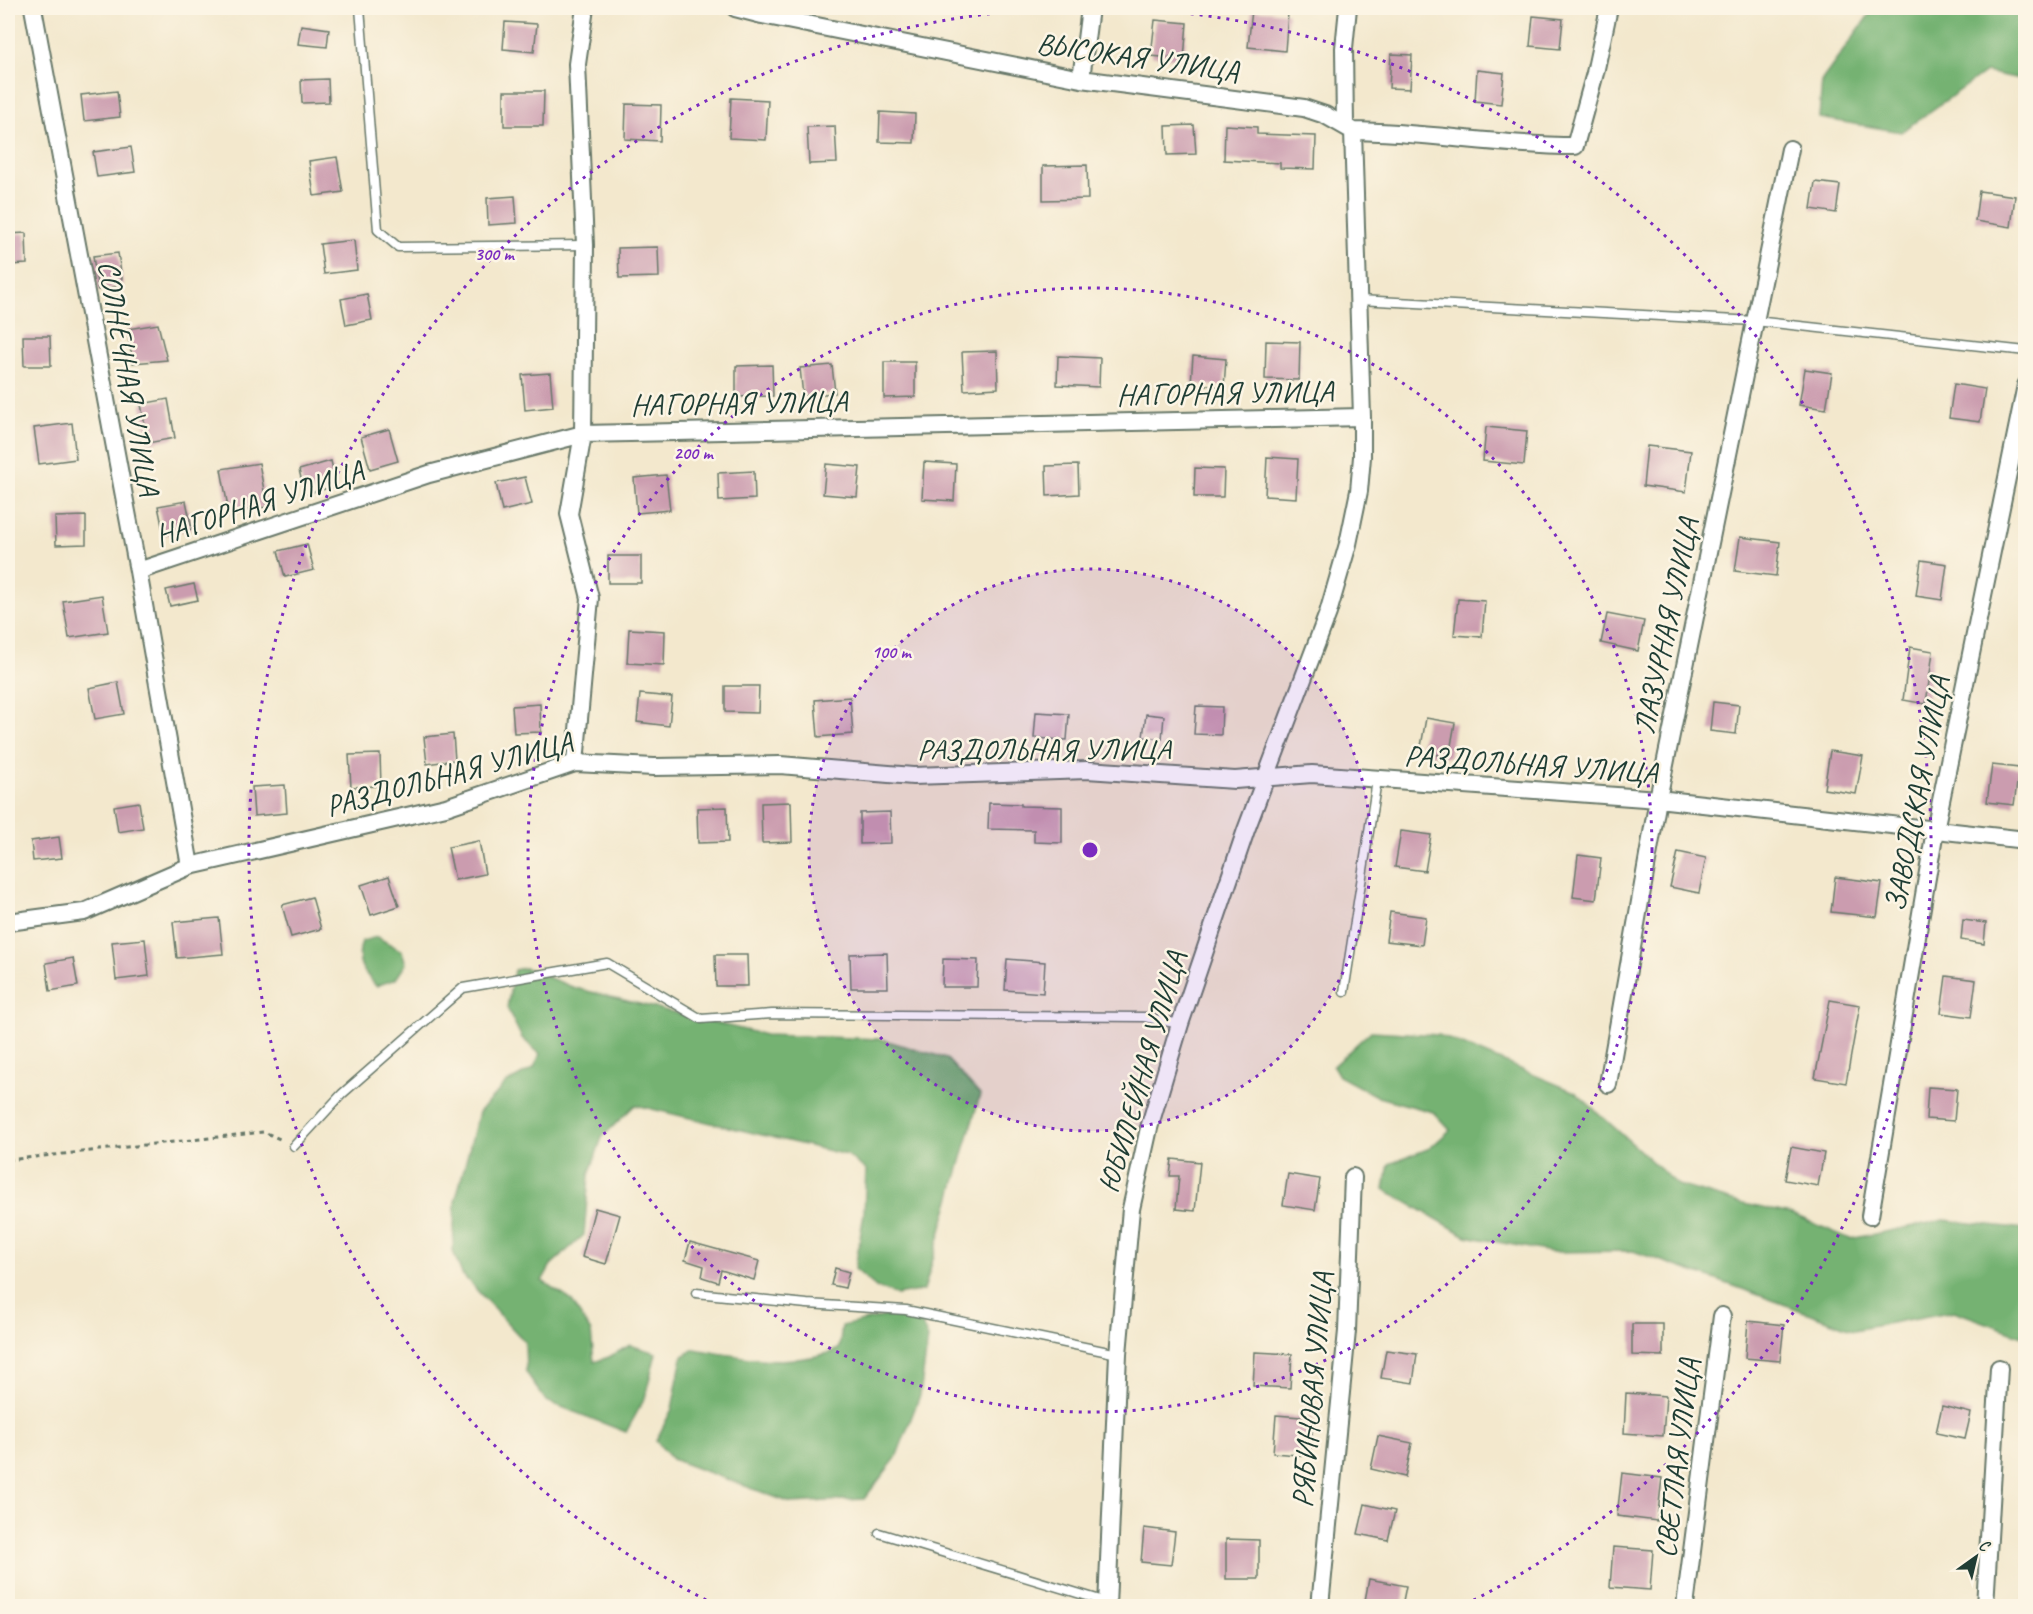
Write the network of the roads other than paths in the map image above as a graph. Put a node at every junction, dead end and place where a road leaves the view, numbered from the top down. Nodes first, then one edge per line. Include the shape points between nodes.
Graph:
1 (33, 8) edge
2 (360, 8) edge
3 (585, 8) edge
4 (735, 8) edge
5 (1090, 8) edge
6 (1348, 8) edge
7 (1609, 8) edge
8 (763, 11) edge
9 (1081, 79) junction
10 (1349, 128) junction
11 (1790, 149) dead end
12 (585, 245) junction
13 (1359, 300) junction
14 (1755, 321) junction
15 (2025, 351) edge
16 (2025, 385) edge
17 (1362, 417) junction
18 (583, 434) junction
19 (138, 571) junction
20 (575, 763) junction
21 (1266, 778) junction
22 (1377, 780) junction
23 (1658, 799) junction
24 (1935, 830) junction
25 (2025, 840) edge
26 (190, 866) junction
27 (8, 922) edge
28 (1344, 992) dead end
29 (1180, 1024) junction
30 (1608, 1084) dead end
31 (294, 1146) road end
32 (1353, 1177) dead end
33 (1870, 1216) dead end
34 (696, 1293) dead end
35 (1722, 1317) dead end
36 (1118, 1354) junction
37 (1999, 1368) dead end
38 (879, 1533) dead end
39 (1107, 1604) edge
40 (1320, 1606) edge
41 (1685, 1606) edge
42 (1985, 1606) edge

1 - 19 street, СОЛНЕЧНАЯ УЛИЦА
2 - 12 lane via 378,230 398,247
3 - 12 street via 578,64
4 - 8 street, ВЫСОКАЯ УЛИЦА
5 - 9 street
6 - 10 street, ЮБИЛЕЙНАЯ УЛИЦА via 1344,48
7 - 10 street via 1575,146
8 - 9 street, ВЫСОКАЯ УЛИЦА
9 - 10 street, ВЫСОКАЯ УЛИЦА via 1304,108
10 - 13 street, ЮБИЛЕЙНАЯ УЛИЦА
11 - 14 street, ЛАЗУРНАЯ УЛИЦА
12 - 18 street
13 - 14 lane
13 - 17 street, ЮБИЛЕЙНАЯ УЛИЦА
14 - 15 lane
14 - 23 street, ЛАЗУРНАЯ УЛИЦА
16 - 24 street, ЗАВОДСКАЯ УЛИЦА
17 - 18 street, НАГОРНАЯ УЛИЦА
17 - 21 street, ЮБИЛЕЙНАЯ УЛИЦА via 1359,491 1348,544 1328,613
18 - 19 street, НАГОРНАЯ УЛИЦА via 429,474
18 - 20 street via 569,514 590,598
19 - 26 street, СОЛНЕЧНАЯ УЛИЦА
20 - 21 street, РАЗДОЛЬНАЯ УЛИЦА via 654,767 780,765 913,776 1087,770 1235,780
20 - 26 street, РАЗДОЛЬНАЯ УЛИЦА via 446,807
21 - 22 street, РАЗДОЛЬНАЯ УЛИЦА via 1312,774
21 - 29 street, ЮБИЛЕЙНАЯ УЛИЦА
22 - 23 street, РАЗДОЛЬНАЯ УЛИЦА
22 - 28 lane
23 - 24 street, РАЗДОЛЬНАЯ УЛИЦА
23 - 30 street, ЛАЗУРНАЯ УЛИЦА
24 - 25 street, РАЗДОЛЬНАЯ УЛИЦА
24 - 33 street, ЗАВОДСКАЯ УЛИЦА
26 - 27 street, РАЗДОЛЬНАЯ УЛИЦА via 84,912
29 - 31 lane via 1144,1017 771,1014 701,1019 607,963 463,988 342,1094
29 - 36 street, ЮБИЛЕЙНАЯ УЛИЦА via 1149,1128 1131,1209
32 - 40 street, РЯБИНОВАЯ УЛИЦА via 1347,1331
34 - 36 lane via 906,1310
35 - 41 street, СВЕТЛАЯ УЛИЦА
36 - 39 street, ЮБИЛЕЙНАЯ УЛИЦА
37 - 42 street
38 - 39 lane

